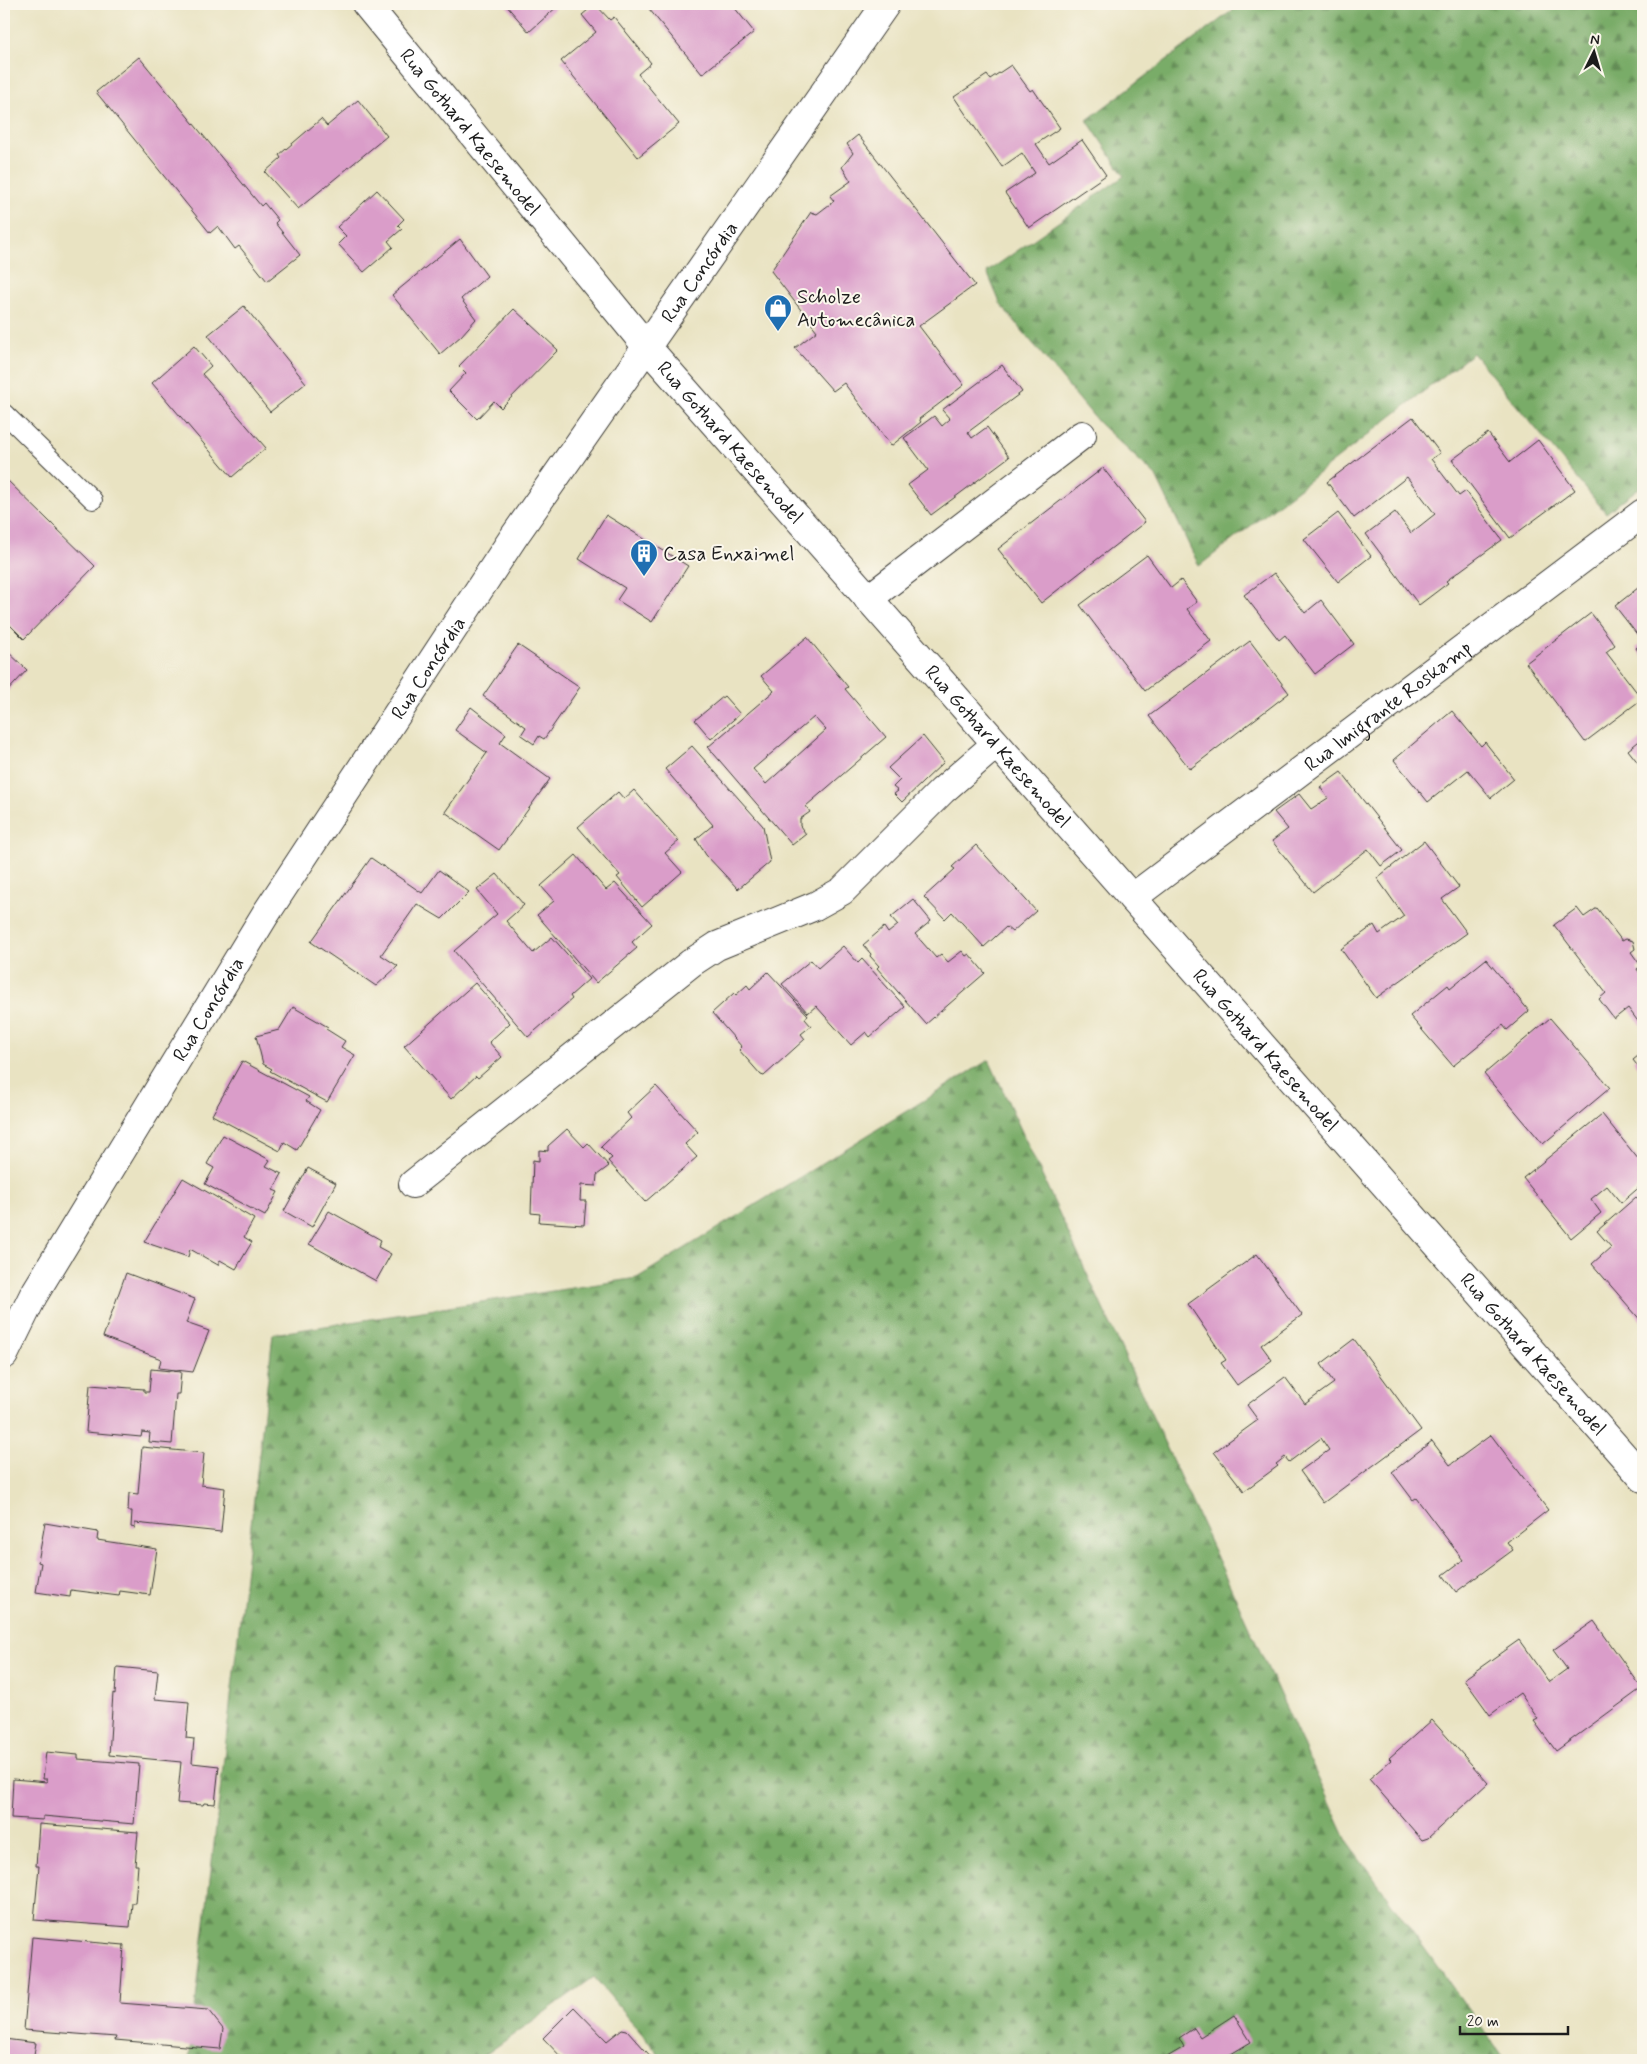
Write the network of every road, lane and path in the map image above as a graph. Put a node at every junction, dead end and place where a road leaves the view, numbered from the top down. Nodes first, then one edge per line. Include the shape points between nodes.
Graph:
1 (366, 4) edge
2 (886, 4) edge
3 (647, 347) junction
4 (4, 413) edge
5 (1082, 435) dead end
6 (93, 500) dead end
7 (1643, 513) edge
8 (868, 599) junction
9 (996, 744) junction
10 (1132, 898) junction
11 (413, 1184) dead end
12 (4, 1355) edge
13 (1643, 1478) edge

1 - 3 street, Rua Gothard Kaesemodel
2 - 3 street, Rua Concórdia
3 - 8 street, Rua Gothard Kaesemodel
3 - 12 street, Rua Concórdia via 513,538 265,915 32,1296
4 - 6 lane
5 - 8 street
7 - 10 street, Rua Imigrante Roskamp
8 - 9 street, Rua Gothard Kaesemodel
9 - 10 street, Rua Gothard Kaesemodel
9 - 11 street via 942,792 842,891 815,906 717,946 691,963
10 - 13 street, Rua Gothard Kaesemodel

